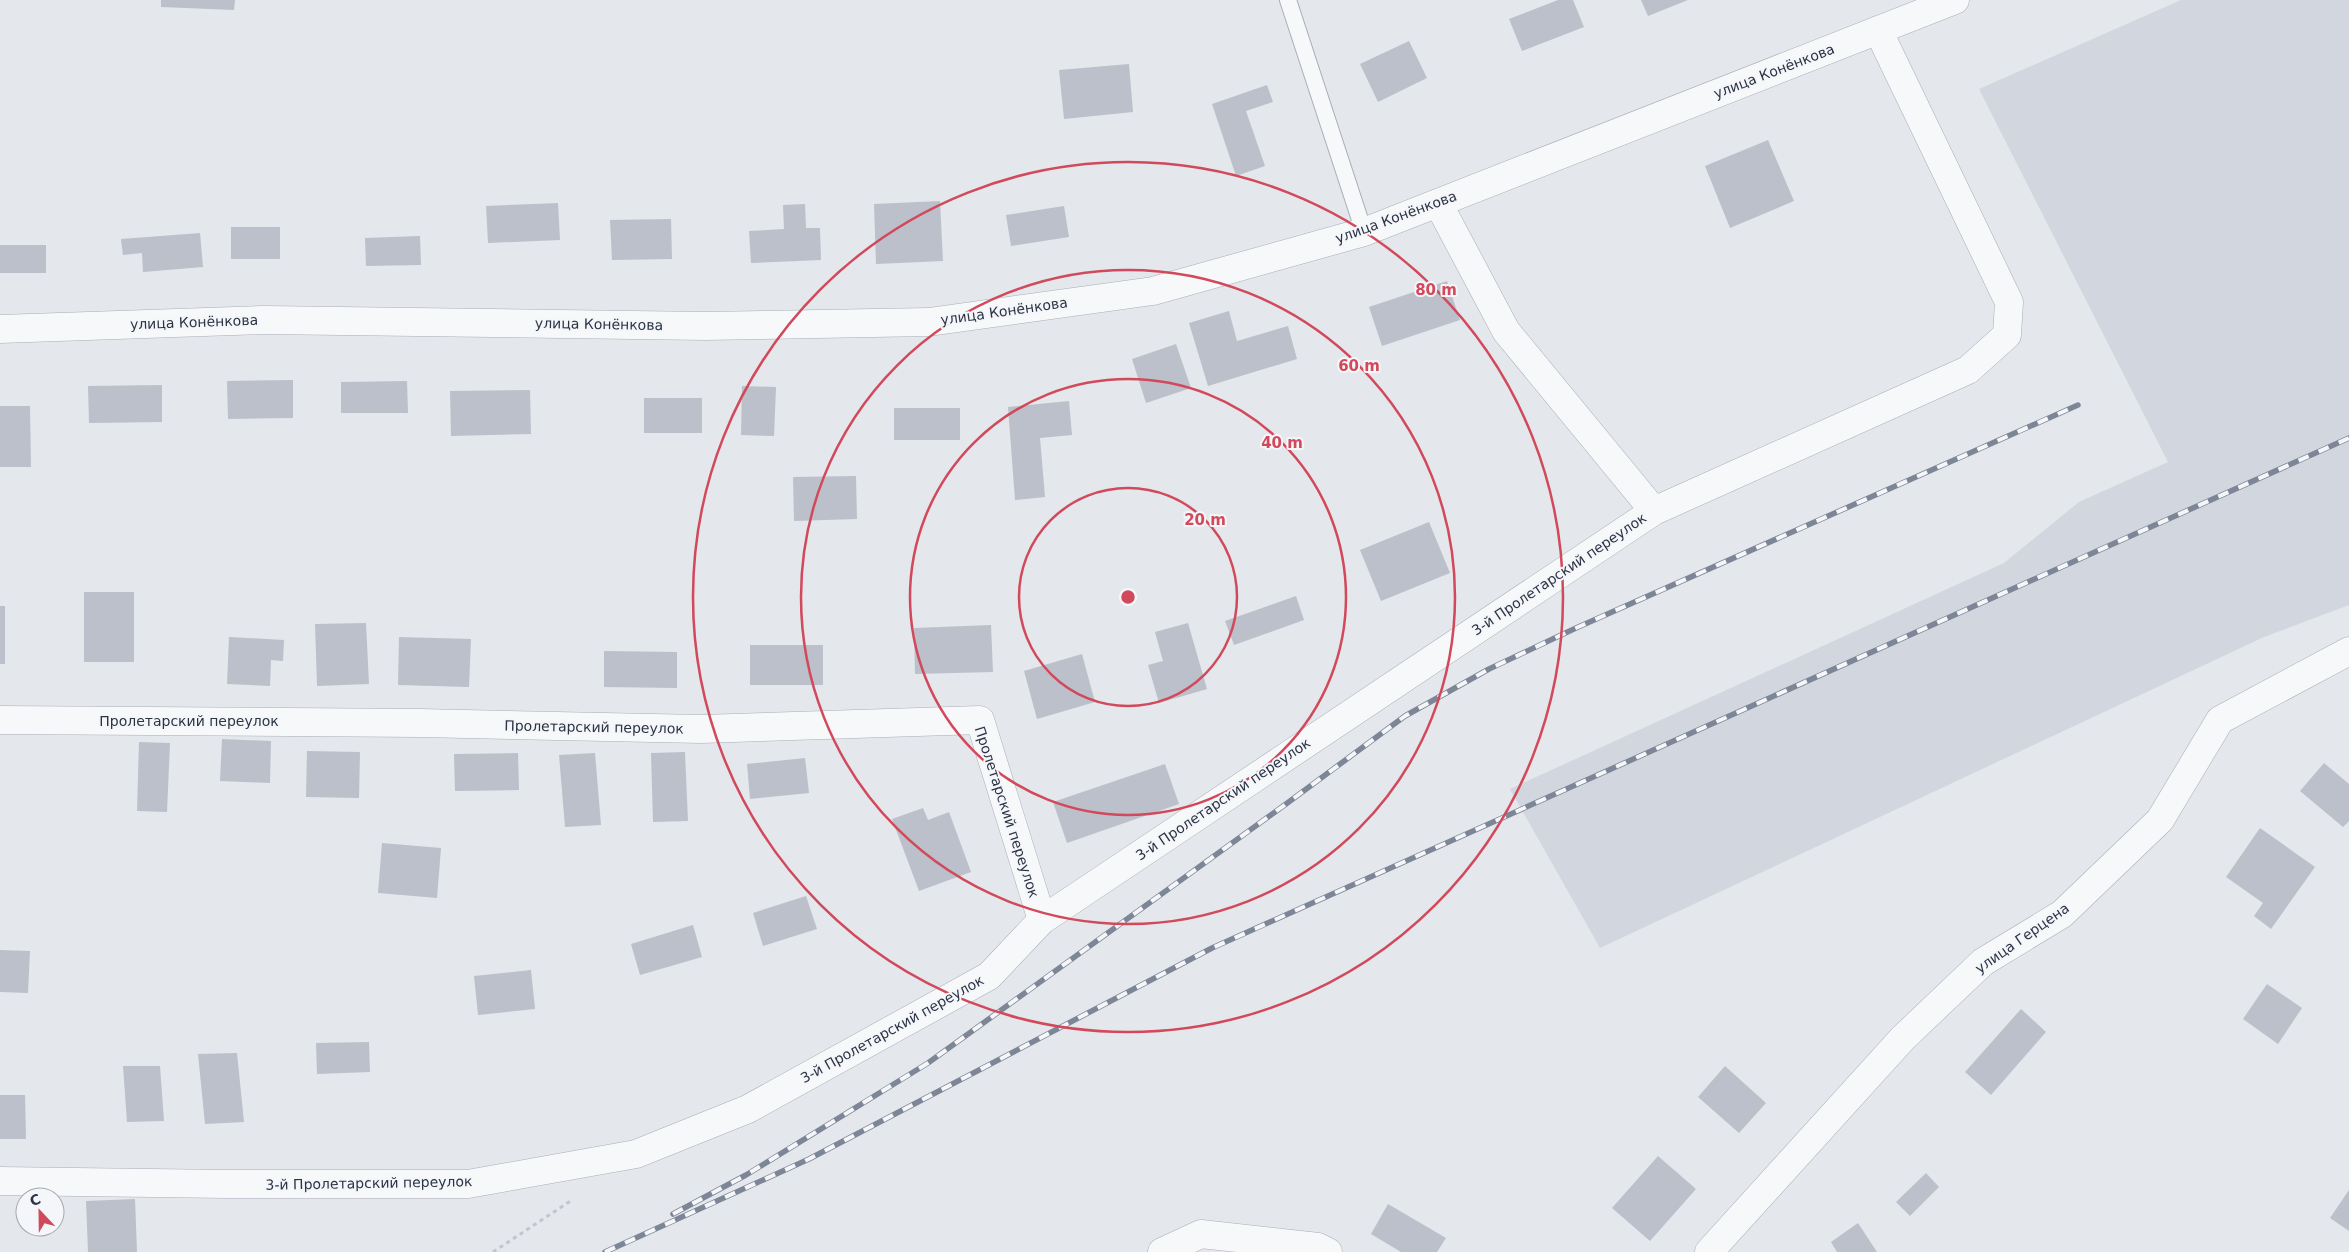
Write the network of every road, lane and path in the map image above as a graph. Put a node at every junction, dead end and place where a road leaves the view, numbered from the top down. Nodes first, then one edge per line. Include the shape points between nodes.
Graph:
1 (1288, 0) edge
2 (1955, 0) edge
3 (1878, 30) junction
4 (1438, 202) junction
5 (1364, 232) junction
6 (0, 329) edge
7 (1654, 511) junction
8 (2349, 651) edge
9 (0, 720) edge
10 (1042, 920) junction
11 (0, 1182) edge
12 (580, 1195) dead end
13 (493, 1252) edge
14 (1162, 1252) edge
15 (1328, 1252) edge
16 (1709, 1252) edge

1 - 5 lane
2 - 3 street, улица Конёнкова
3 - 4 street, улица Конёнкова
3 - 7 street, 3-й Пролетарский переулок via 2009,302 2007,335 1968,370
4 - 5 street, улица Конёнкова
4 - 7 street via 1506,331
5 - 6 street, улица Конёнкова via 1153,290 929,322 705,326 265,320
7 - 10 street, 3-й Пролетарский переулок
8 - 16 street, улица Герцена via 2220,720 2160,820 2062,914 1984,962 1903,1038
9 - 10 street, Пролетарский переулок via 701,729 980,720
10 - 11 street, 3-й Пролетарский переулок via 989,976 748,1109 636,1154 468,1184
12 - 13 path
14 - 15 street via 1201,1234 1318,1247

